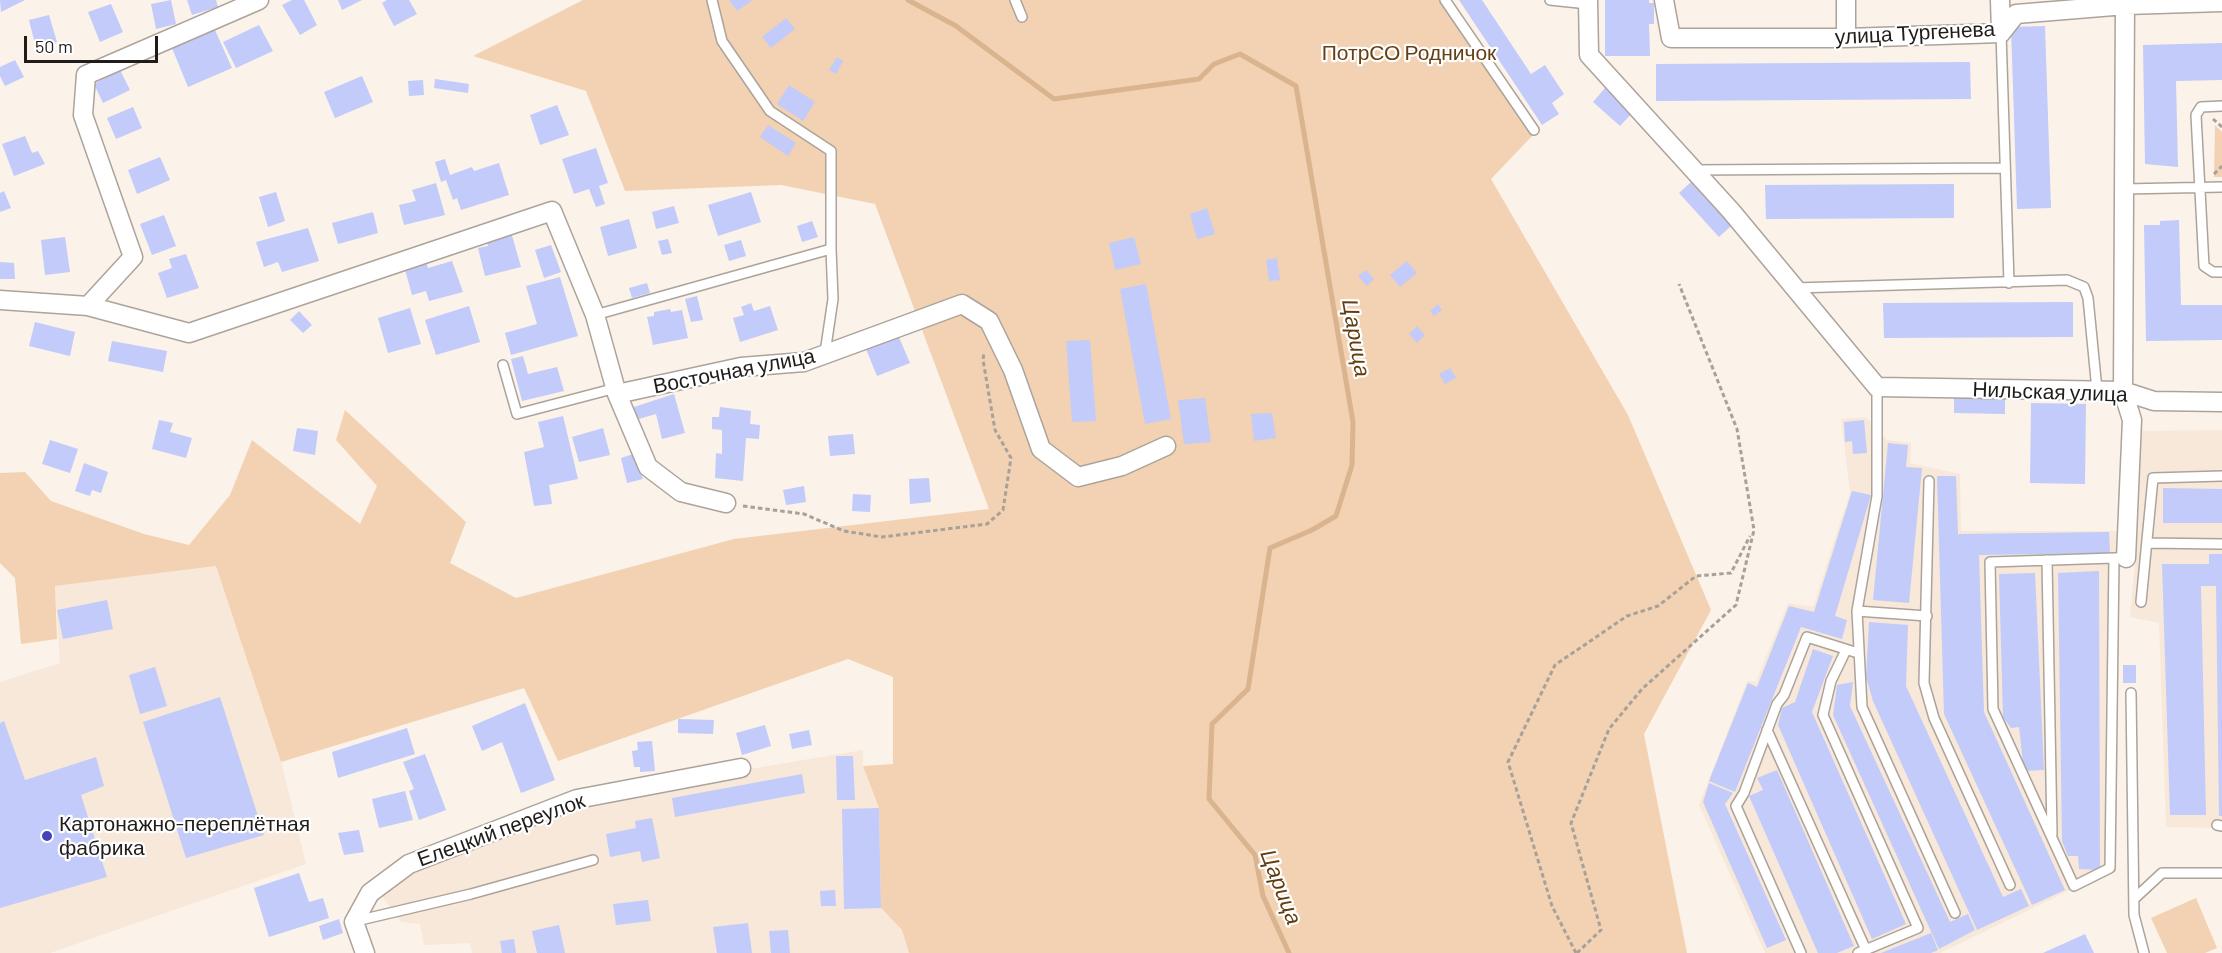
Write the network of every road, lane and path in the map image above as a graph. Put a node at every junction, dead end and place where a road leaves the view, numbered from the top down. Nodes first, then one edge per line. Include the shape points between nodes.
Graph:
1 (259, 0) edge
2 (712, 0) edge
3 (1016, 0) edge
4 (1445, 0) edge
5 (1550, 0) edge
6 (1664, 0) edge
7 (1845, 0) edge
8 (2000, 0) edge
9 (1588, 2) edge
10 (2125, 2) edge
11 (2222, 2) edge
12 (1022, 17) dead end
13 (2001, 33) junction
14 (1846, 38) junction
15 (2222, 105) edge
16 (1534, 130) dead end
17 (2005, 168) junction
18 (1694, 170) junction
19 (2199, 188) junction
20 (2222, 188) edge
21 (2124, 189) junction
22 (831, 249) junction
23 (2222, 272) edge
24 (2009, 283) junction
25 (1679, 284) dead end
26 (1795, 288) junction
27 (0, 300) edge
28 (88, 306) junction
29 (595, 315) junction
30 (984, 350) dead end
31 (825, 353) junction
32 (503, 365) dead end
33 (1877, 387) junction
34 (2097, 390) junction
35 (616, 391) junction
36 (2123, 391) junction
37 (2222, 402) edge
38 (1166, 446) dead end
39 (2222, 476) edge
40 (1929, 481) dead end
41 (726, 503) joint
42 (1754, 530) junction
43 (2147, 543) junction
44 (2222, 544) edge
45 (2120, 558) junction
46 (2047, 560) junction
47 (2141, 602) dead end
48 (1857, 610) junction
49 (1927, 616) junction
50 (1846, 650) junction
51 (1858, 653) junction
52 (2131, 693) dead end
53 (1767, 730) junction
54 (741, 768) dead end
55 (2052, 839) junction
56 (593, 860) dead end
57 (2222, 873) edge
58 (2010, 885) dead end
59 (2134, 899) junction
60 (1955, 913) dead end
61 (354, 922) junction
62 (1862, 951) edge
63 (365, 953) edge
64 (1577, 953) edge
65 (1801, 953) edge
66 (2144, 953) edge

1 - 28 street via 86,75 83,115 133,257
2 - 22 lane via 722,41 770,111 831,151
3 - 12 lane
4 - 16 lane
5 - 9 lane
6 - 14 street, улица Тургенева via 1671,38
7 - 14 street
8 - 13 street
9 - 18 street via 1589,55
10 - 11 street, улица Тургенева
10 - 13 street, улица Тургенева via 2016,14
10 - 21 street
13 - 14 street, улица Тургенева
13 - 17 lane
15 - 19 lane via 2201,107 2196,116
17 - 18 lane
17 - 24 lane
18 - 26 street
19 - 20 lane
19 - 21 lane
19 - 23 lane via 2204,266 2212,272
21 - 36 street
22 - 29 lane
22 - 31 lane via 833,299
24 - 26 lane
24 - 34 lane via 2067,280 2084,287
25 - 42 path via 1737,429
26 - 33 street
27 - 28 street
28 - 29 street via 189,333 552,211
29 - 35 street
30 - 41 path via 982,360 995,430 1011,458 1003,510 987,524 882,537 844,531 804,514
31 - 35 street, Восточная улица via 804,362 741,367
31 - 38 street, Восточная улица via 962,304 989,321 1013,370 1041,449 1078,477 1122,466
32 - 35 lane via 517,414
33 - 34 street, Нильская улица
33 - 48 lane via 1877,496
34 - 36 street, Нильская улица
35 - 41 street via 648,467 681,492
36 - 37 street, Нильская улица via 2154,401
36 - 45 street via 2132,420
39 - 43 lane via 2153,478
40 - 49 lane
42 - 64 path via 1736,605 1642,689 1608,729 1571,823 1601,930
42 - 64 path via 1731,573 1696,576 1658,606 1627,616 1555,665 1508,762 1552,906
43 - 44 lane
43 - 47 lane
45 - 46 lane
45 - 55 lane via 2110,868 2074,886
46 - 55 lane
46 - 55 lane via 1990,562 1993,709
48 - 49 lane
48 - 51 lane
49 - 58 lane via 1924,683 1934,718
50 - 51 lane
50 - 53 lane via 1807,638
50 - 62 lane via 1831,681 1823,716 1918,928
51 - 60 lane via 1862,707
52 - 59 lane
53 - 62 lane
53 - 65 lane via 1736,806
54 - 61 street, Елецкий переулок via 578,799 409,864 370,893
56 - 61 lane
57 - 59 lane via 2162,873
59 - 66 lane
61 - 63 street

